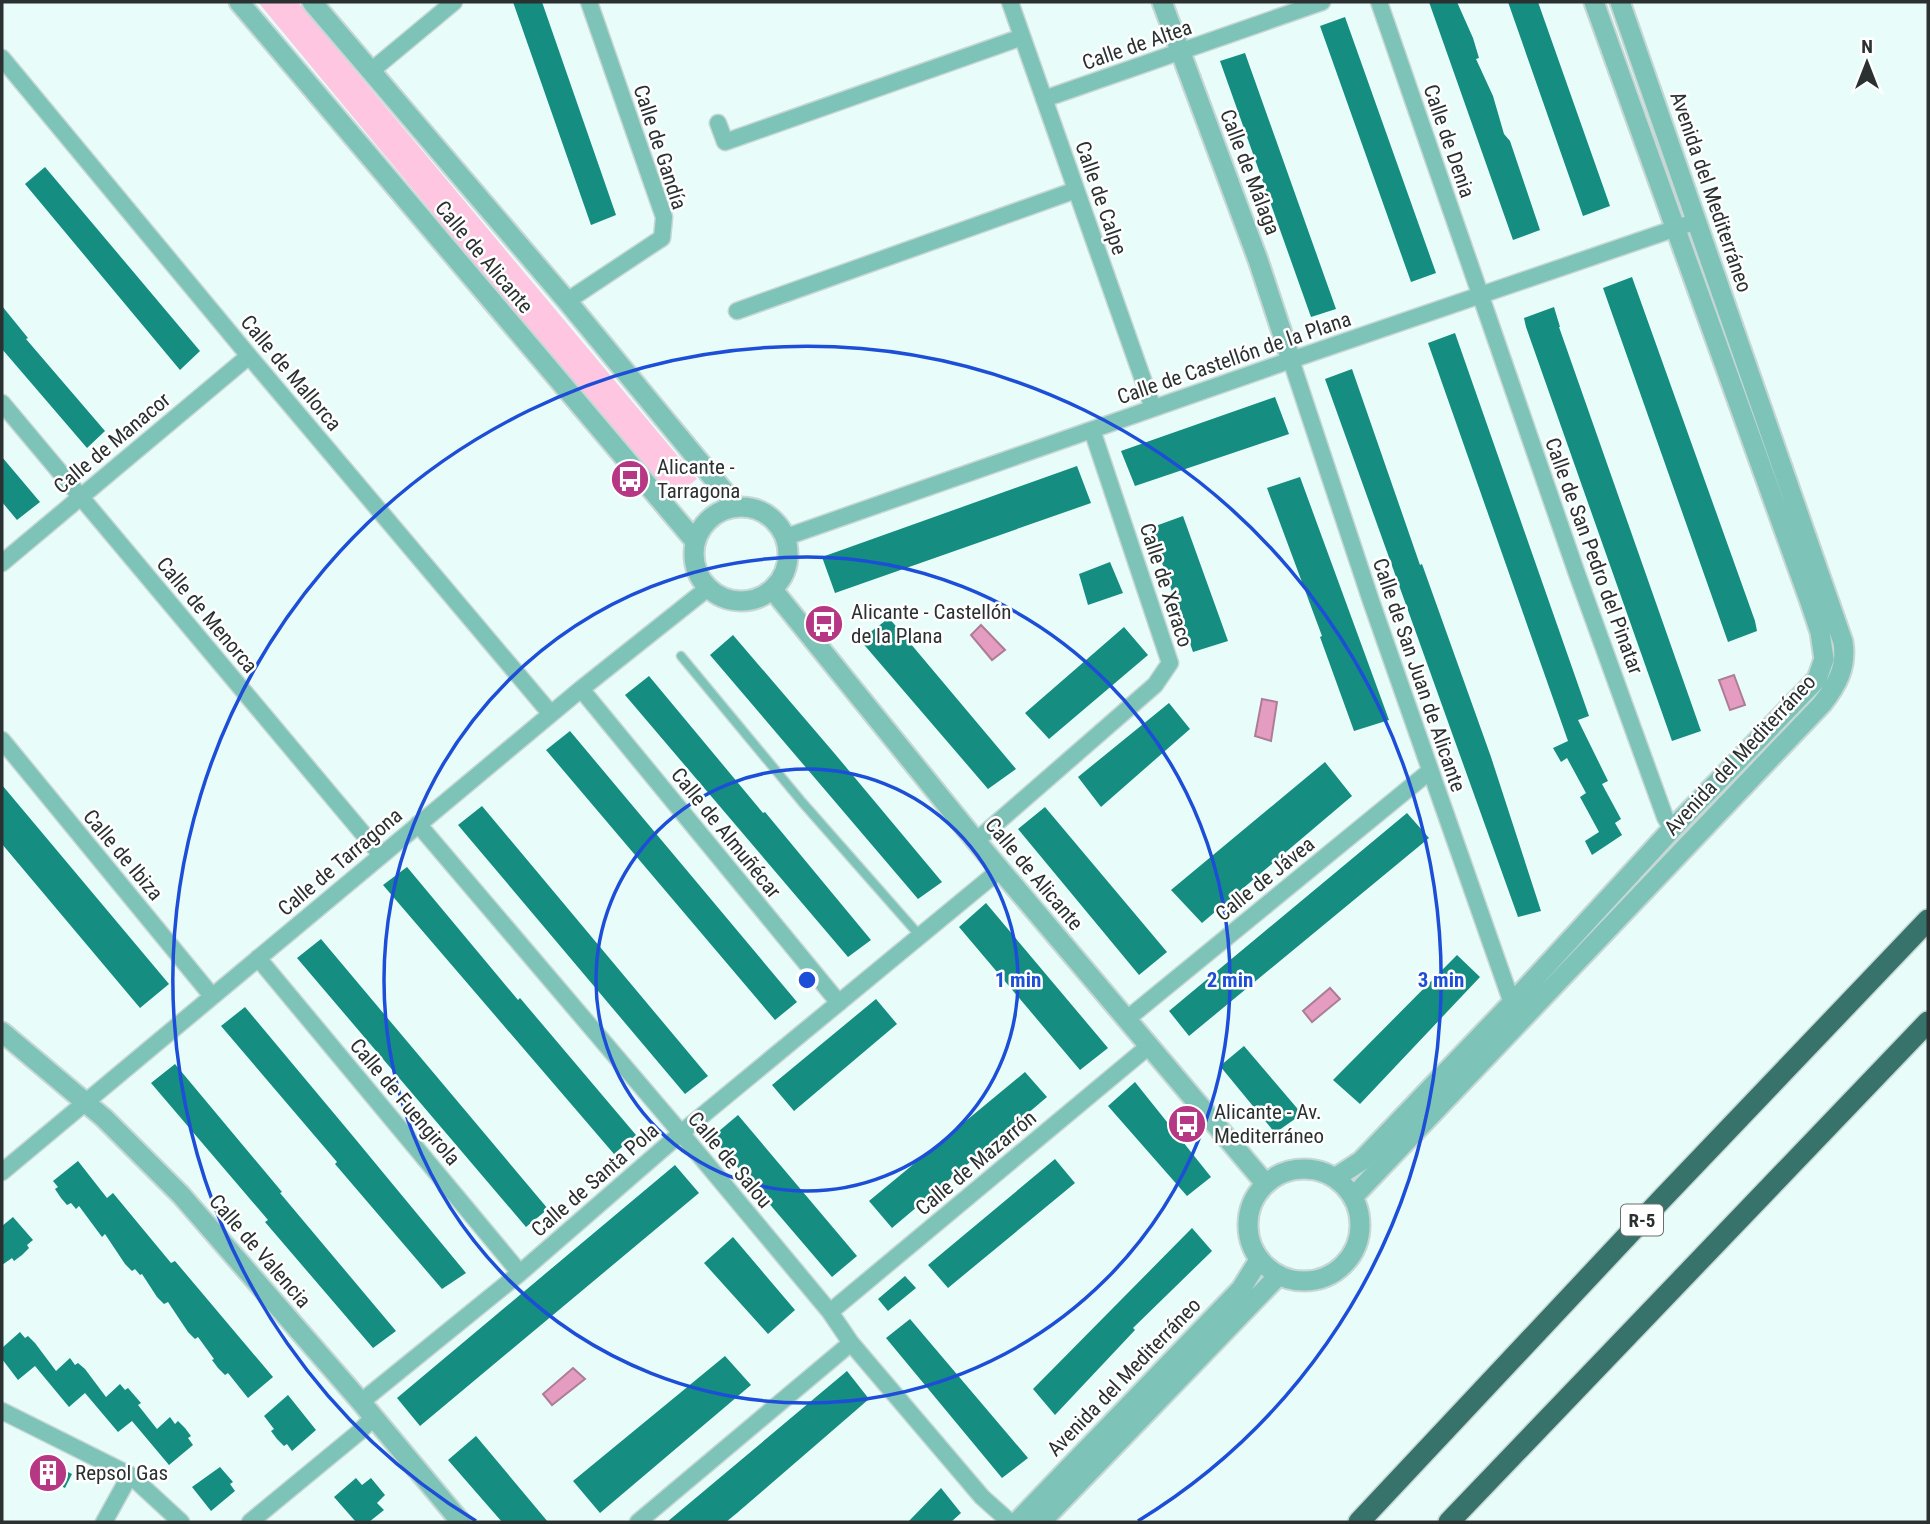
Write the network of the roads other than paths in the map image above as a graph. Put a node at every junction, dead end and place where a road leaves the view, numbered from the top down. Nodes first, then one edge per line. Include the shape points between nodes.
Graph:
1 (239, 2) edge
2 (312, 2) edge
3 (454, 2) edge
4 (589, 2) edge
5 (1010, 2) edge
6 (1163, 2) edge
7 (1322, 2) edge
8 (1379, 2) edge
9 (1594, 2) edge
10 (1620, 2) edge
11 (1022, 37) junction
12 (1181, 52) junction
13 (2, 58) edge
14 (370, 71) junction
15 (1044, 99) junction
16 (718, 123) dead end
17 (1076, 190) junction
18 (1697, 221) junction
19 (1675, 229) junction
20 (1480, 295) junction
21 (567, 301) junction
22 (737, 312) dead end
23 (249, 356) junction
24 (1291, 360) junction
25 (2, 403) edge
26 (1153, 408) junction
27 (1092, 430) junction
28 (80, 497) junction
29 (737, 507) junction
30 (786, 537) junction
31 (695, 541) junction
32 (2, 563) edge
33 (708, 588) junction
34 (772, 590) junction
35 (681, 656) dead end
36 (581, 689) junction
37 (551, 714) junction
38 (2, 740) edge
39 (1430, 771) junction
40 (418, 824) junction
41 (1672, 829) junction
42 (976, 841) junction
43 (381, 855) junction
44 (1001, 869) junction
45 (1928, 920) edge
46 (920, 936) junction
47 (258, 958) junction
48 (212, 996) junction
49 (839, 1003) junction
50 (1512, 1003) junction
51 (1127, 1019) junction
52 (1928, 1022) edge
53 (2, 1032) edge
54 (1149, 1046) junction
55 (85, 1102) junction
56 (681, 1133) junction
57 (2, 1172) edge
58 (1335, 1178) junction
59 (1265, 1184) junction
60 (1353, 1197) junction
61 (1259, 1259) junction
62 (520, 1273) junction
63 (1279, 1275) junction
64 (830, 1312) junction
65 (851, 1343) junction
66 (361, 1402) junction
67 (2, 1411) edge
68 (373, 1418) junction
69 (130, 1475) junction
70 (104, 1522) edge
71 (181, 1522) edge
72 (250, 1522) edge
73 (461, 1522) edge
74 (638, 1522) edge
75 (1010, 1522) edge
76 (1017, 1522) edge
77 (1041, 1522) edge
78 (1359, 1522) edge
79 (1449, 1522) edge

1 - 31 street, Calle de Alicante
2 - 14 street, Calle de Alicante
3 - 14 street
4 - 21 street, Calle de Gandía via 664,217 662,237
5 - 11 street, Calle de Calpe
6 - 12 street, Calle de Málaga
7 - 12 street, Calle de Altea
8 - 20 street, Calle de Denia
9 - 19 street, Avenida del Mediterráneo
10 - 18 street, Avenida del Mediterráneo
11 - 15 street, Calle de Calpe
11 - 16 street via 725,142
12 - 15 street, Calle de Altea
12 - 24 street, Calle de Málaga
13 - 23 street, Calle de Mallorca
14 - 21 street, Calle de Alicante
15 - 17 street, Calle de Calpe
17 - 22 street
17 - 26 street, Calle de Calpe
18 - 19 street, Calle de Castellón de la Plana
18 - 60 street, Avenida del Mediterráneo via 1843,642 1842,672 1822,705
19 - 20 street, Calle de Castellón de la Plana
19 - 41 street, Avenida del Mediterráneo via 1820,632 1824,659 1817,679
20 - 24 street, Calle de Castellón de la Plana
20 - 41 street, Calle de San Pedro del Pinatar
21 - 29 street, Calle de Alicante
23 - 28 street, Calle de Manacor
23 - 37 street, Calle de Mallorca
24 - 26 street, Calle de Castellón de la Plana
24 - 39 street, Calle de San Juan de Alicante
25 - 28 street, Calle de Menorca
26 - 27 street, Calle de Castellón de la Plana
27 - 30 street, Calle de Castellón de la Plana
27 - 42 street, Calle de Xeraco via 1170,663 1155,685
28 - 32 street, Calle de Manacor
28 - 43 street, Calle de Menorca
29 - 30 street via 771,517
29 - 31 street via 710,518
30 - 34 street via 787,565
31 - 33 street via 695,566
33 - 34 street via 720,597 740,601
33 - 36 street, Calle de Tarragona
34 - 42 street, Calle de Alicante
35 - 46 lane
36 - 37 street, Calle de Tarragona
36 - 49 street, Calle de Almuñécar
37 - 40 street, Calle de Tarragona
38 - 48 street, Calle de Ibiza
39 - 50 street, Calle de San Juan de Alicante
39 - 51 street, Calle de Jávea
40 - 43 street, Calle de Tarragona
40 - 56 street, Calle de Salou
41 - 50 street, Avenida del Mediterráneo
42 - 44 street, Calle de Alicante
43 - 47 street, Calle de Tarragona
44 - 46 street, Calle de Santa Pola
44 - 51 street, Calle de Alicante
45 - 78 highway, R-5
46 - 49 street, Calle de Santa Pola
47 - 48 street, Calle de Tarragona
47 - 62 street, Calle de Fuengirola
48 - 55 street, Calle de Tarragona
49 - 56 street, Calle de Santa Pola
50 - 58 street, Avenida del Mediterráneo via 1361,1161
51 - 54 street, Calle de Alicante
52 - 79 highway
53 - 55 street, Calle de Valencia
54 - 59 street, Calle de Alicante
54 - 64 street, Calle de Mazarrón
55 - 57 street, Calle de Tarragona
55 - 66 street, Calle de Valencia via 181,1195
56 - 62 street, Calle de Santa Pola
56 - 64 street, Calle de Salou
58 - 59 street via 1299,1168
58 - 60 street
59 - 61 street via 1252,1200 1247,1220
60 - 63 street via 1360,1231 1345,1263 1314,1280
61 - 63 street
61 - 76 street, Avenida del Mediterráneo via 1241,1289
62 - 66 street, Calle de Santa Pola
63 - 77 street, Avenida del Mediterráneo
64 - 65 street, Calle de Salou
65 - 74 street
65 - 75 street, Calle de Salou via 982,1497
66 - 68 street, Calle de Valencia
67 - 69 street
68 - 72 street
68 - 73 street, Calle de Valencia
69 - 70 street
69 - 71 street

